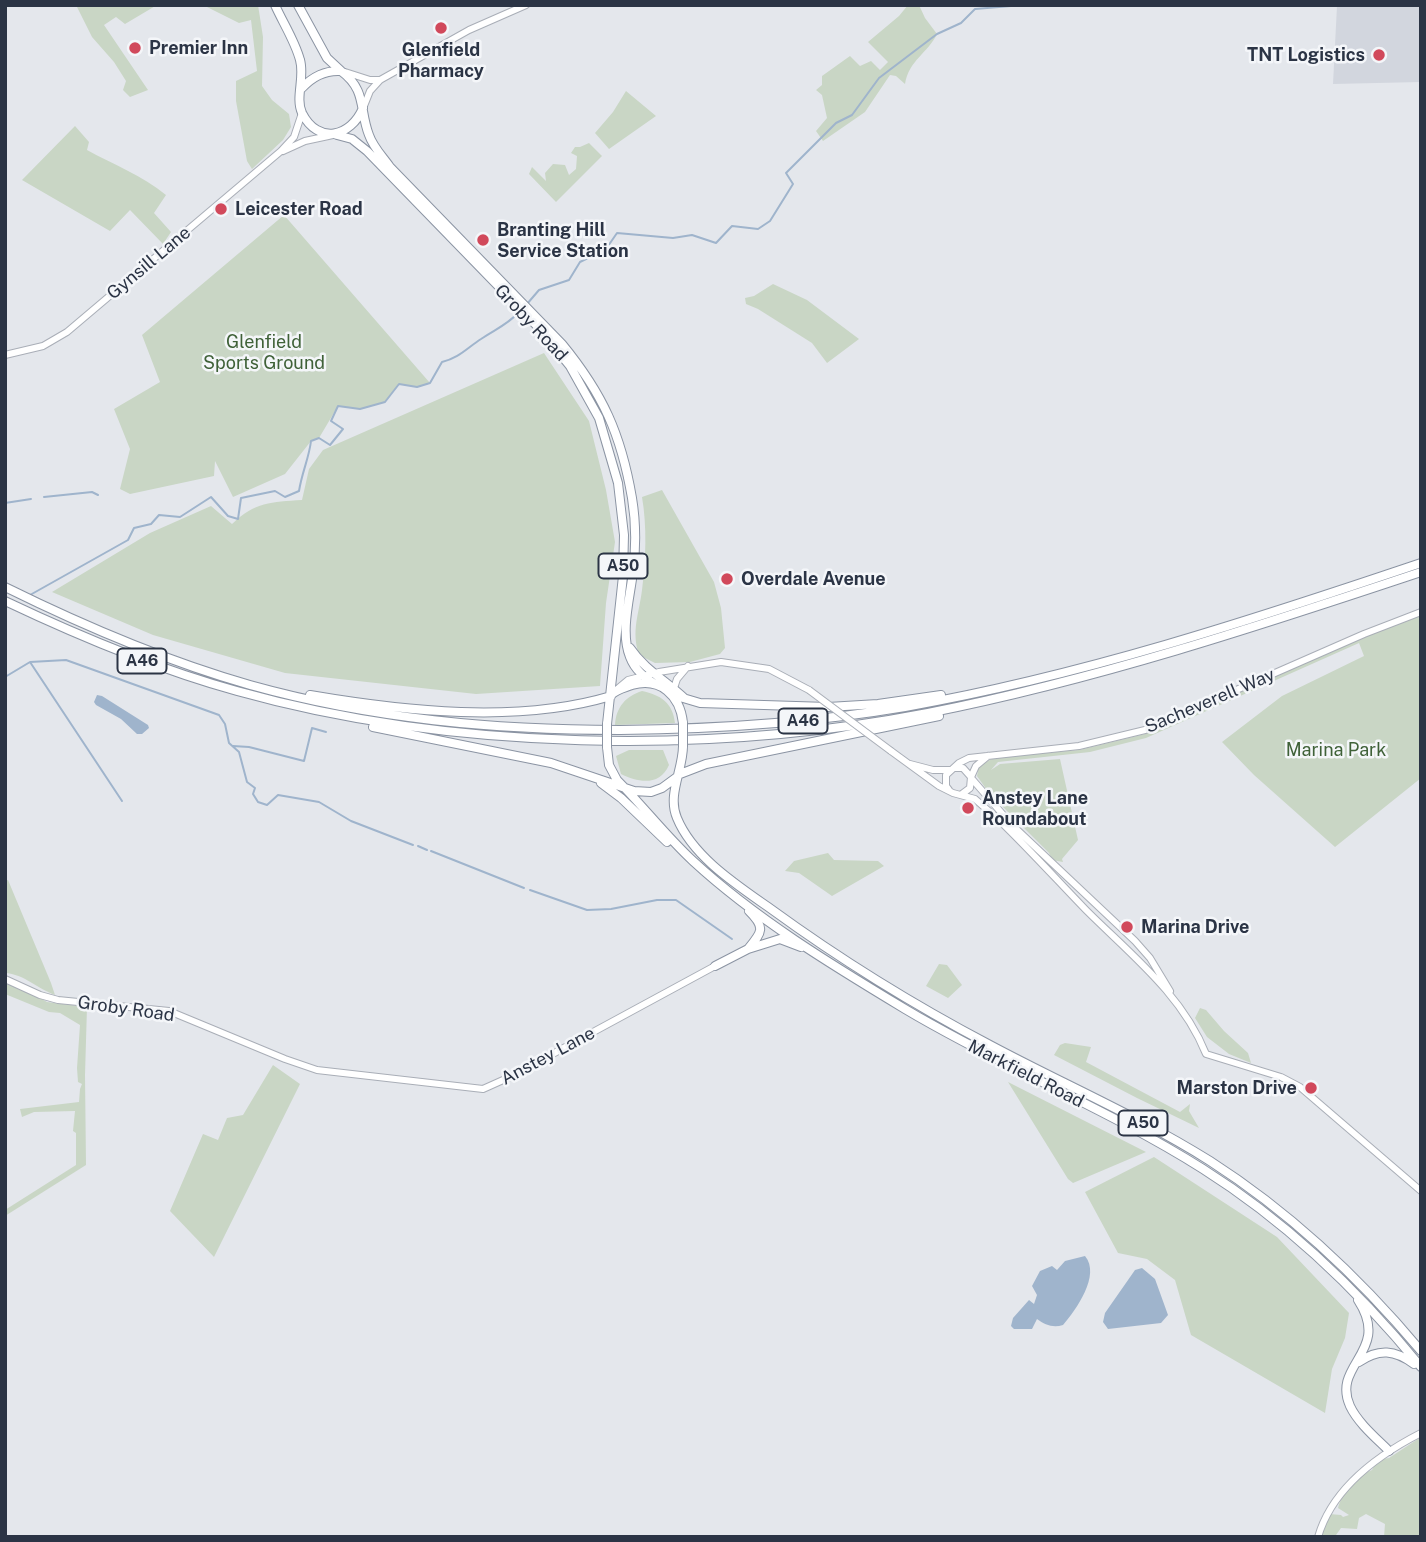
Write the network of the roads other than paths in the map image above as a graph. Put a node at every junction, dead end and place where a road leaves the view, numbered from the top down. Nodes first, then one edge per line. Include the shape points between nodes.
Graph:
1 (275, 5) edge
2 (298, 5) edge
3 (526, 5) edge
4 (342, 71) junction
5 (380, 80) junction
6 (302, 88) junction
7 (364, 107) junction
8 (302, 113) junction
9 (336, 135) junction
10 (281, 152) junction
11 (514, 300) junction
12 (536, 322) junction
13 (5, 355) edge
14 (1421, 563) edge
15 (1421, 572) edge
16 (8, 589) edge
17 (5, 601) edge
18 (1421, 612) edge
19 (628, 645) junction
20 (172, 659) junction
21 (688, 666) junction
22 (654, 673) junction
23 (643, 676) junction
24 (655, 684) junction
25 (673, 692) junction
26 (973, 692) junction
27 (1026, 692) junction
28 (612, 694) junction
29 (268, 699) junction
30 (989, 755) junction
31 (908, 763) junction
32 (952, 769) junction
33 (679, 774) junction
34 (590, 776) junction
35 (972, 778) junction
36 (624, 787) junction
37 (949, 790) junction
38 (962, 794) junction
39 (732, 895) junction
40 (748, 949) junction
41 (1150, 958) junction
42 (825, 959) junction
43 (1142, 963) junction
44 (715, 966) joint
45 (1158, 968) junction
46 (1151, 973) junction
47 (5, 979) edge
48 (1174, 999) junction
49 (285, 1059) joint
50 (1421, 1191) edge
51 (1346, 1283) junction
52 (1421, 1351) edge
53 (1357, 1364) junction
54 (1421, 1368) edge
55 (1421, 1433) edge
56 (1389, 1451) junction
57 (1318, 1537) edge

1 - 6 highway via 300,61
2 - 4 highway, A50 via 327,58
3 - 5 street
4 - 5 street
4 - 6 highway via 326,72
4 - 7 highway, A50 via 354,83
5 - 7 street
6 - 8 highway
7 - 9 highway via 351,128
7 - 11 highway, Groby Road / A50 via 370,139 390,167
8 - 9 highway, A50 via 314,127
8 - 10 street, Gynsill Lane via 294,137
9 - 10 street, Gynsill Lane
9 - 11 highway, Groby Road / A50 via 367,150
10 - 13 street, Gynsill Lane via 58,339
11 - 12 highway, Groby Road / A50
12 - 19 highway, Groby Road / A50 via 562,344 587,377 618,436 635,524
12 - 28 highway, Groby Road / A50 via 587,393 618,483 624,557
14 - 26 highway, A46 via 1132,654
15 - 27 highway, A46 via 1252,628
16 - 20 highway, A46
17 - 29 highway, A46 via 132,657
18 - 30 street, Sacheverell Way via 1145,730 1079,746
19 - 22 highway
19 - 23 highway, Groby Road / A50 via 631,660
20 - 26 highway, A46 via 320,702 384,714 540,730 756,726 868,713
20 - 28 highway via 304,693 405,707 519,710 578,705
21 - 22 street
21 - 25 street
21 - 31 street, bridge via 721,662 784,676
22 - 23 street
22 - 25 highway
23 - 24 highway
23 - 28 street via 624,682
24 - 25 highway
24 - 28 highway via 637,684
25 - 26 highway via 688,701 712,704 828,707
25 - 33 highway, bridge via 683,723
27 - 29 highway, A46 via 829,728 632,740 461,732 381,723
27 - 33 highway via 984,706 706,764
28 - 36 highway, bridge via 607,747 611,772
29 - 34 highway via 323,716 551,763
30 - 32 street, Sacheverell Way via 969,758
30 - 35 street via 976,765
31 - 32 street via 933,770
31 - 37 street
32 - 35 street via 963,768
32 - 37 street via 945,780
33 - 36 highway via 651,792
33 - 52 highway, Markfield Road / A50 via 673,798 676,817 695,846 731,879 826,949 901,995 1150,1126 1245,1184 1342,1265
34 - 36 highway
34 - 39 highway via 621,798 693,867
35 - 38 street via 970,788
35 - 41 street via 1012,825
36 - 39 highway, Markfield Road / A50 via 693,861
37 - 38 street
38 - 43 street via 985,807
39 - 40 highway via 759,921 760,935
39 - 42 highway, Markfield Road / A50
40 - 42 highway via 779,939
40 - 44 highway
41 - 43 street
41 - 45 street
42 - 51 highway, Markfield Road / A50 via 946,1032 1204,1170 1288,1231
43 - 46 street
44 - 49 street, Anstey Lane via 483,1089 354,1076
45 - 46 street
45 - 48 street
46 - 48 street
47 - 49 street, Groby Road via 58,1000 169,1011
48 - 50 street via 1206,1054 1300,1087
51 - 53 highway via 1368,1325 1368,1342
51 - 54 highway, Markfield Road / A50
53 - 54 highway via 1376,1352 1393,1352
53 - 56 highway via 1346,1383 1349,1405
55 - 56 street
56 - 57 street via 1339,1495 1324,1516

